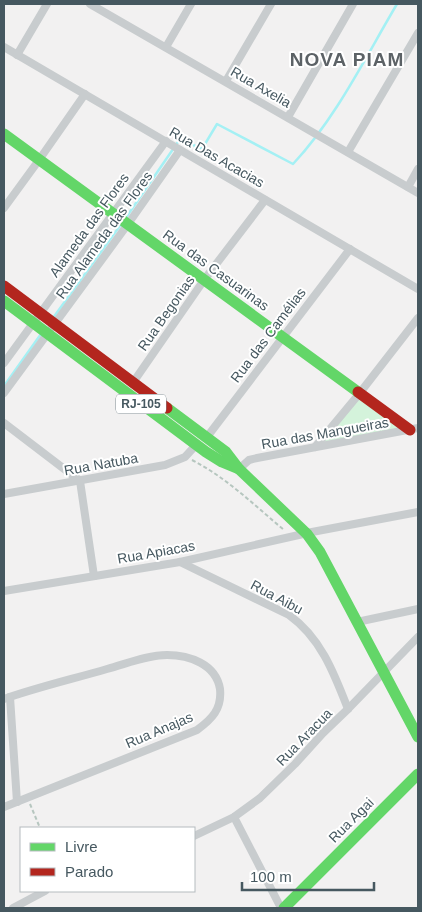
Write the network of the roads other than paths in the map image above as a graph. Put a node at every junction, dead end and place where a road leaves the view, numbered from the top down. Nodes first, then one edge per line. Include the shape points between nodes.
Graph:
1 (47, 4) edge
2 (90, 4) edge
3 (191, 4) edge
4 (271, 4) edge
5 (353, 4) edge
6 (418, 33) edge
7 (4, 47) edge
8 (166, 48) junction
9 (17, 55) junction
10 (226, 81) junction
11 (85, 94) junction
12 (288, 117) junction
13 (4, 134) edge
14 (166, 141) junction
15 (180, 150) junction
16 (348, 152) junction
17 (40, 160) junction
18 (418, 169) edge
19 (408, 187) junction
20 (418, 193) edge
21 (265, 200) junction
22 (4, 208) edge
23 (112, 213) junction
24 (128, 224) junction
25 (350, 249) junction
26 (204, 280) junction
27 (4, 286) edge
28 (418, 289) edge
29 (4, 301) edge
30 (41, 313) junction
31 (418, 318) edge
32 (33, 324) junction
33 (55, 324) junction
34 (47, 334) junction
35 (282, 337) junction
36 (4, 363) edge
37 (133, 382) junction
38 (4, 393) edge
39 (126, 393) junction
40 (359, 394) junction
41 (4, 423) edge
42 (414, 429) edge
43 (206, 437) junction
44 (196, 445) junction
45 (315, 447) junction
46 (239, 469) junction
47 (80, 481) junction
48 (4, 494) edge
49 (418, 512) edge
50 (309, 533) junction
51 (180, 562) junction
52 (94, 576) junction
53 (4, 591) edge
54 (418, 609) edge
55 (357, 622) junction
56 (418, 637) edge
57 (384, 672) junction
58 (7, 698) edge
59 (348, 709) junction
60 (418, 737) edge
61 (418, 774) edge
62 (17, 802) junction
63 (4, 807) edge
64 (234, 817) junction
65 (195, 836) edge
66 (43, 892) edge
67 (13, 908) edge
68 (283, 908) edge

1 - 9 street
2 - 8 street, Rua Axelia
3 - 8 street
4 - 10 street
5 - 12 street
6 - 16 street
7 - 9 street, Rua Das Acacias
8 - 10 street, Rua Axelia
9 - 11 street, Rua Das Acacias
10 - 12 street, Rua Axelia
11 - 14 street, Rua Das Acacias
11 - 17 street
12 - 16 street, Rua Axelia
13 - 17 main road, Rua das Casuarinas
14 - 15 street, Rua Das Acacias
14 - 23 street, Alameda das Flores
15 - 21 street, Rua Das Acacias
15 - 24 street, Rua Alameda das Flores
16 - 19 street, Rua Axelia
17 - 22 street
17 - 23 main road, Rua das Casuarinas
18 - 19 street
19 - 20 street, Rua Axelia
21 - 25 street, Rua Das Acacias
21 - 26 street, Rua Begonias
23 - 24 main road, Rua das Casuarinas
23 - 30 street, Alameda das Flores
24 - 26 main road, Rua das Casuarinas
24 - 33 street, Rua Alameda das Flores
25 - 28 street, Rua Das Acacias
25 - 35 street, Rua das Camélias
26 - 35 main road, Rua das Casuarinas
26 - 37 street, Rua Begonias
27 - 30 main road, RJ-105
29 - 32 main road, RJ-105
30 - 32 street, Alameda das Flores
30 - 33 main road, RJ-105
31 - 40 street
32 - 34 main road, RJ-105
32 - 36 street, Alameda das Flores
33 - 34 street, Rua Alameda das Flores
33 - 37 main road, RJ-105
34 - 38 street, Rua Alameda das Flores
34 - 39 main road, RJ-105
35 - 40 main road, Rua das Casuarinas
35 - 43 street, Rua das Camélias
37 - 39 street, Rua Begonias
37 - 43 main road, RJ-105
39 - 44 main road, RJ-105
40 - 42 main road, Rua das Casuarinas
40 - 45 street
41 - 47 street
42 - 45 street, Rua das Mangueiras
43 - 46 main road, RJ-105 via 226,452
44 - 46 main road, RJ-105 via 216,460
44 - 47 street, Rua Natuba via 185,456 166,465
45 - 46 street, Rua das Mangueiras via 249,460
46 - 50 main road, RJ-105
47 - 48 street, Rua Natuba
47 - 52 street
49 - 50 street, Rua Apiacas
50 - 51 street, Rua Apiacas
50 - 55 main road, RJ-105
51 - 52 street, Rua Apiacas
51 - 59 street, Rua Aibu via 301,623 323,651
52 - 53 street, Rua Apiacas
54 - 55 street
55 - 57 main road, RJ-105
56 - 57 street, Rua Aracua
57 - 59 street, Rua Aracua
57 - 60 main road, RJ-105
58 - 62 street
58 - 62 street, Rua Anajas via 167,655 185,656 208,667 214,673 220,697 215,715 197,730
59 - 64 street, Rua Aracua via 285,775
61 - 68 main road, Rua Agai
62 - 63 street, Rua Anajas
64 - 65 street, Rua Aracua
64 - 68 street
66 - 67 street

